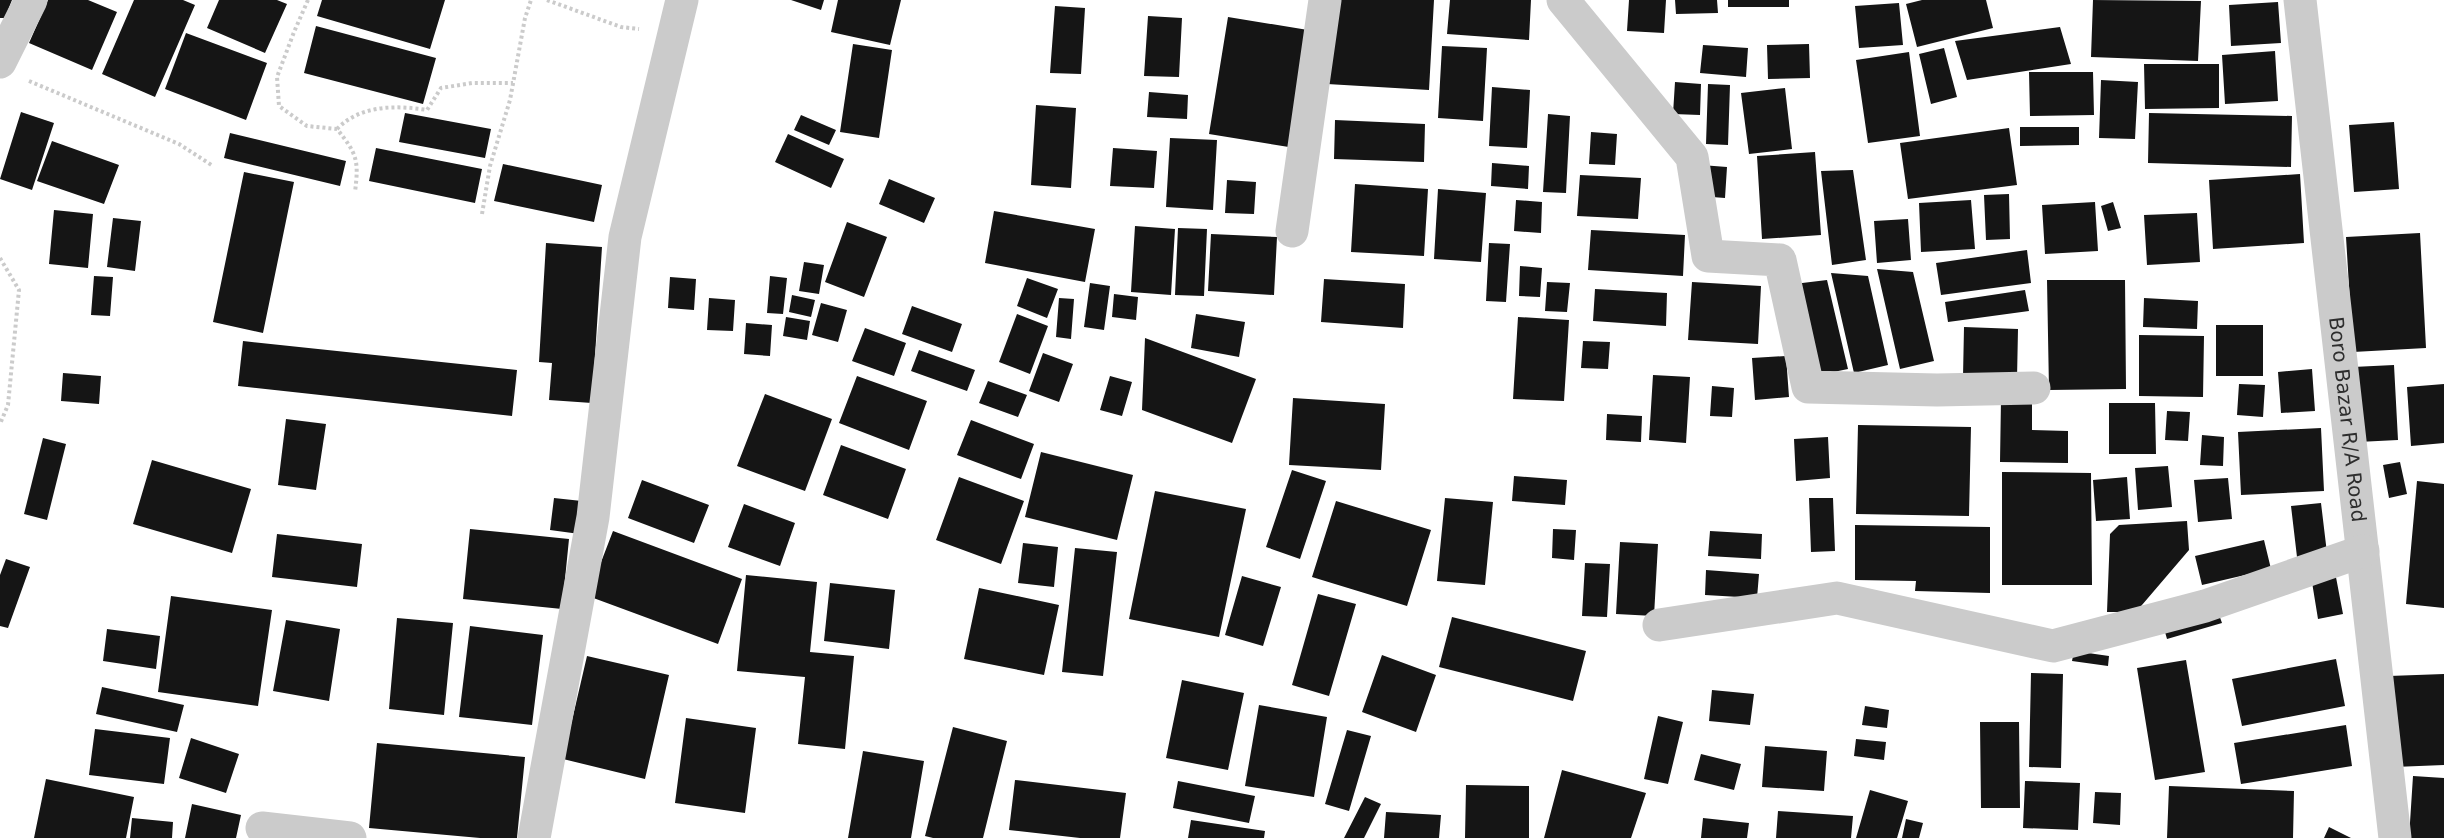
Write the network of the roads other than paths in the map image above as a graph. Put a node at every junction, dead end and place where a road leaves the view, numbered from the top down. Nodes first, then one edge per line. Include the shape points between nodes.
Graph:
1 (31, 0) edge
2 (682, 0) edge
3 (1325, 0) edge
4 (1563, 0) edge
5 (2300, 0) edge
6 (0, 62) edge
7 (1292, 231) dead end
8 (2034, 387) dead end
9 (2363, 551) junction
10 (1659, 625) dead end
11 (262, 828) dead end
12 (351, 838) edge
13 (534, 838) edge
14 (2395, 838) edge

1 - 6 street
2 - 13 street via 625,237 593,517
3 - 7 street
4 - 8 street via 1692,157 1708,256 1780,260 1808,387
5 - 9 street, Boro Bazar R/A Road
9 - 10 street via 2205,606 2053,646 1837,598
9 - 14 street, Boro Bazar R/A Road
11 - 12 street

